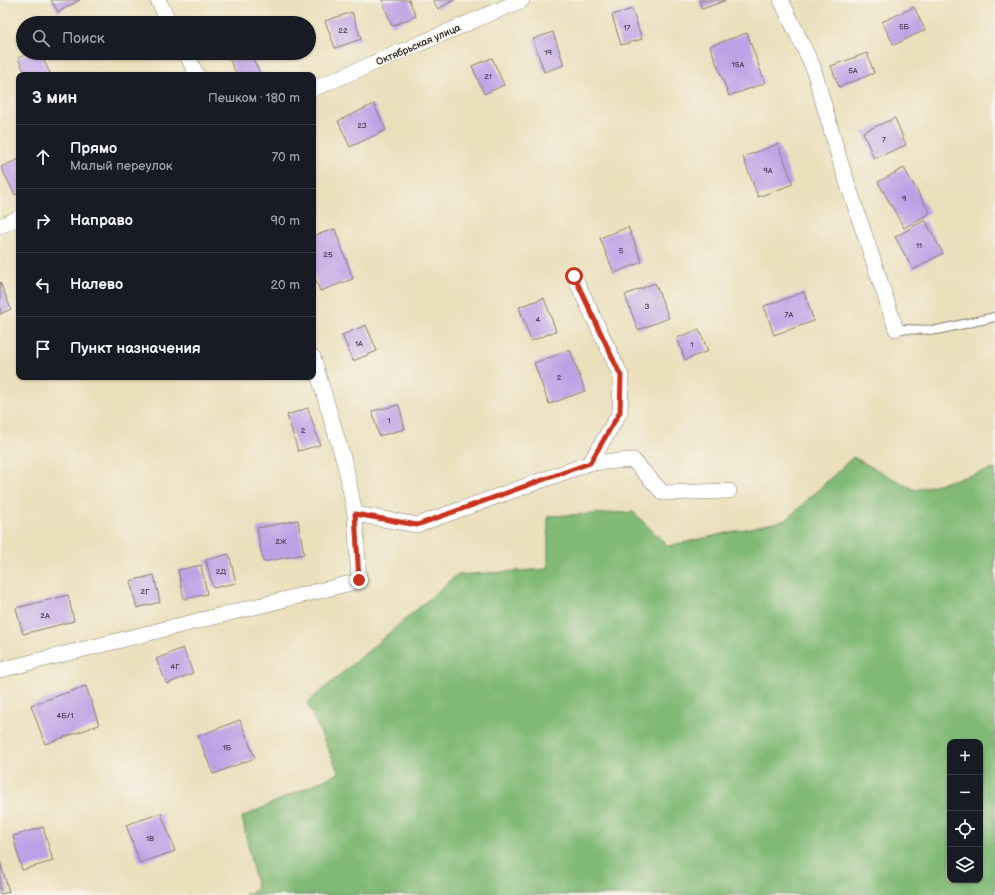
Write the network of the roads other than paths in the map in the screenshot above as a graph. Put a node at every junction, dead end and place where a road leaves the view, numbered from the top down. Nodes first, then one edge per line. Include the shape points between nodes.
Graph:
1 (158, 0) edge
2 (522, 0) edge
3 (781, 0) edge
4 (166, 16) edge
5 (190, 60) edge
6 (196, 72) edge
7 (316, 88) edge
8 (16, 219) edge
9 (0, 226) edge
10 (574, 276) dead end
11 (995, 318) edge
12 (896, 329) joint
13 (316, 367) edge
14 (590, 463) junction
15 (729, 491) dead end
16 (355, 514) junction
17 (0, 670) edge

1 - 4 street
2 - 7 street, Октябрьская улица
3 - 12 street via 813,67 840,161
5 - 6 street
8 - 9 street
10 - 14 street via 621,376 620,412
11 - 12 lane via 938,330
13 - 16 street via 346,468
14 - 15 street via 633,460 664,493
14 - 16 street via 417,525
16 - 17 street via 359,580

